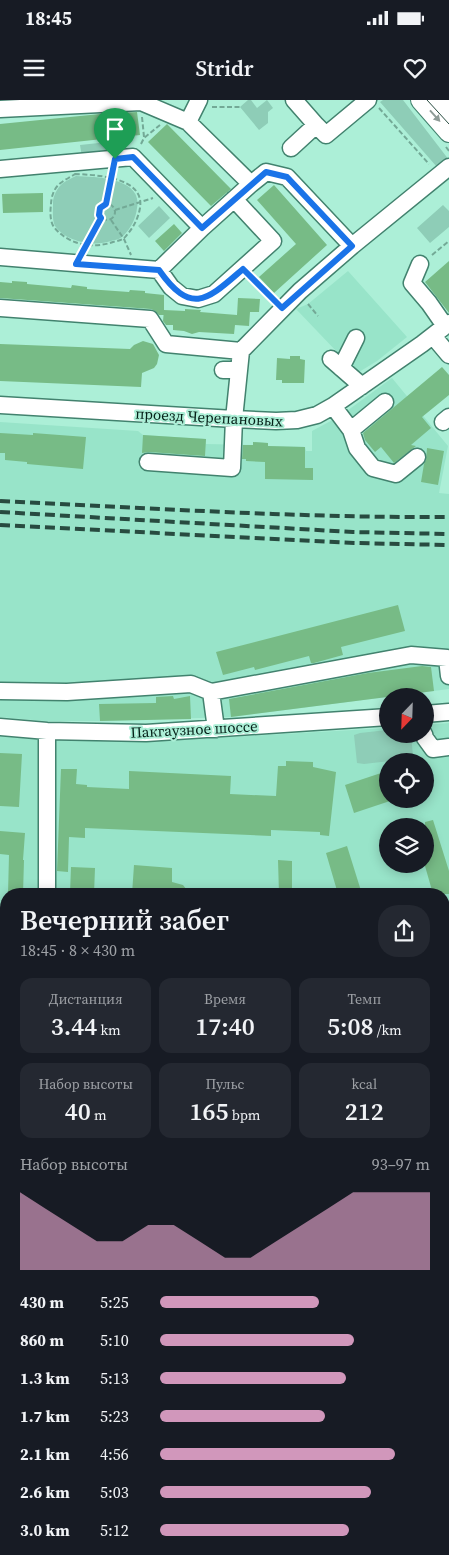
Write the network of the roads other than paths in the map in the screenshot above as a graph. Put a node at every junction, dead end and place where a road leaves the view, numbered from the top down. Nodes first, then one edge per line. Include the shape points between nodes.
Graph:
1 (294, 100) edge
2 (421, 100) edge
3 (441, 100) edge
4 (372, 103) edge
5 (198, 104) edge
6 (0, 109) edge
7 (449, 109) edge
8 (188, 122) junction
9 (316, 125) junction
10 (449, 132) edge
11 (291, 148) dead end
12 (0, 169) edge
13 (444, 171) edge
14 (251, 184) junction
15 (234, 200) junction
16 (202, 228) junction
17 (352, 246) junction
18 (0, 258) edge
19 (420, 264) road end
20 (159, 270) junction
21 (0, 308) edge
22 (442, 328) edge
23 (356, 338) dead end
24 (241, 351) junction
25 (449, 355) edge
26 (362, 386) junction
27 (385, 402) dead end
28 (0, 405) edge
29 (333, 406) junction
30 (234, 419) junction
31 (351, 430) junction
32 (417, 457) dead end
33 (148, 462) dead end
34 (448, 658) edge
35 (449, 676) edge
36 (0, 691) edge
37 (211, 692) junction
38 (449, 712) edge
39 (434, 713) edge
40 (379, 718) edge
41 (0, 727) edge
42 (216, 729) junction
43 (47, 731) junction
44 (429, 743) edge
45 (449, 747) edge
46 (47, 888) edge

1 - 9 street
2 -> 10 main road
3 - 7 main road
4 - 9 street via 326,135
5 - 8 street
6 - 8 street via 141,102
8 - 14 street
9 - 11 street
12 - 16 street via 133,157
13 - 17 street
14 - 15 street
14 - 17 street via 266,172 287,177
15 - 16 street
15 - 20 street via 273,241 214,294 198,299 182,296 171,288
16 - 20 street
17 - 24 street via 282,308
18 - 20 street
19 - 22 street via 412,283 429,303
21 - 24 street via 150,319 166,344
22 - 25 street
22 - 26 street, проезд Черепановых
23 - 26 street via 336,364
24 - 30 street via 230,370
26 - 29 street, проезд Черепановых
27 - 31 street
28 - 30 street, проезд Черепановых
29 - 30 street, проезд Черепановых via 317,415 297,420
29 - 31 street
30 - 33 street via 232,468
31 - 32 street via 357,448 373,468 396,474
34 - 35 street
34 - 37 street via 411,655
36 - 37 street via 66,692 191,684
37 - 42 street
38 - 39 street
40 - 42 street, Пакгаузное шоссе
41 - 43 street, Пакгаузное шоссе
42 - 43 street, Пакгаузное шоссе via 146,733
43 - 46 street
44 - 45 street via 433,749

